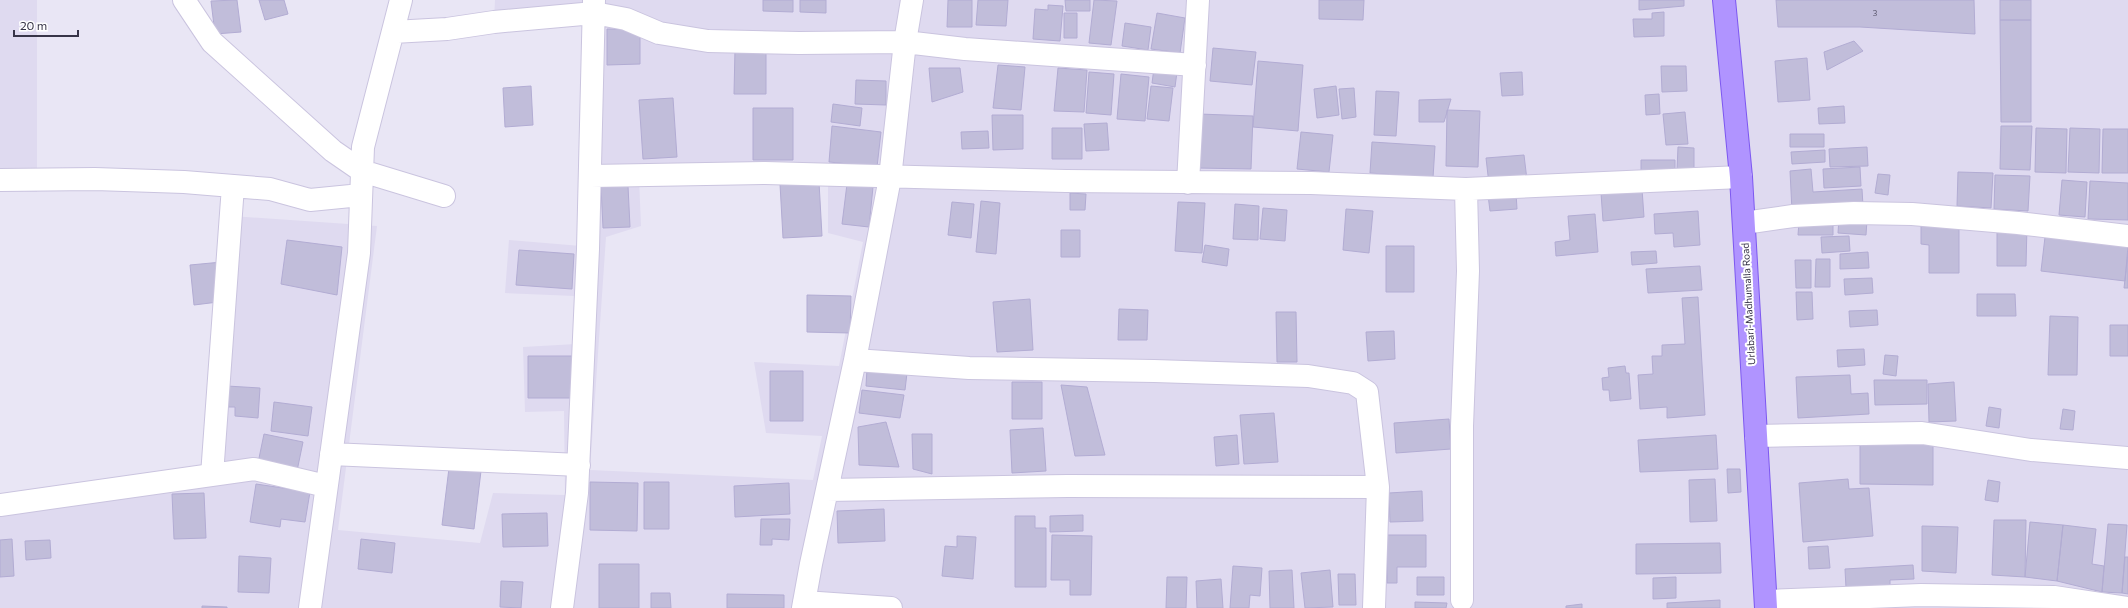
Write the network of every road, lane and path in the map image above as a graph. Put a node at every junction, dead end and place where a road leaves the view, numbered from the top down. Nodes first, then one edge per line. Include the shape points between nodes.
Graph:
1 (184, 0) edge
2 (401, 0) edge
3 (912, 0) edge
4 (1198, 0) edge
5 (1724, 0) edge
6 (594, 6) edge
7 (393, 32) junction
8 (905, 42) junction
9 (1195, 65) junction
10 (362, 171) junction
11 (590, 176) junction
12 (1741, 177) junction
13 (890, 178) junction
14 (0, 180) edge
15 (1188, 183) junction
16 (233, 186) junction
17 (1466, 189) junction
18 (361, 195) junction
19 (444, 196) dead end
20 (1744, 222) junction
21 (2128, 236) edge
22 (855, 360) junction
23 (1756, 436) junction
24 (331, 454) junction
25 (2128, 458) edge
26 (579, 465) junction
27 (212, 475) junction
28 (326, 486) junction
29 (1378, 487) junction
30 (827, 490) junction
31 (0, 505) edge
32 (1462, 600) dead end
33 (2054, 602) edge
34 (804, 605) edge
35 (1766, 605) edge
36 (310, 608) edge
37 (562, 608) edge
38 (891, 608) edge
39 (1374, 608) edge
40 (2128, 608) edge

1 - 10 street via 212,42 298,121 333,151
2 - 7 street
3 - 8 street
4 - 9 street
5 - 12 main road, Urlabari-Madhumalla Road
6 - 7 street via 447,30
6 - 8 street via 659,33 708,40 799,43
6 - 11 street
7 - 10 street via 363,147
8 - 9 street via 965,49
8 - 13 street
9 - 15 street
10 - 18 street
10 - 19 street
11 - 13 street via 765,173
11 - 26 street
12 - 17 street
12 - 20 main road, Urlabari-Madhumalla Road
13 - 15 street
13 - 22 street
14 - 16 street via 94,179
15 - 17 street via 1311,183
16 - 18 street via 270,189 310,200
16 - 27 street
17 - 32 street via 1468,271 1462,426
18 - 24 street via 359,253
20 - 21 street via 1854,213 1912,214
20 - 23 main road, Urlabari-Madhumalla Road
22 - 29 street via 968,368 1308,376 1353,383 1367,392
22 - 30 street
23 - 25 street via 1922,433 2031,450
23 - 35 main road, Urlabari-Madhumalla Road
24 - 26 street
24 - 28 street
26 - 37 street via 578,492
27 - 28 street via 254,469
27 - 31 street
28 - 36 street
29 - 30 street via 1068,486
29 - 39 street
30 - 34 street
33 - 35 street via 1921,595
33 - 40 street
34 - 38 street

